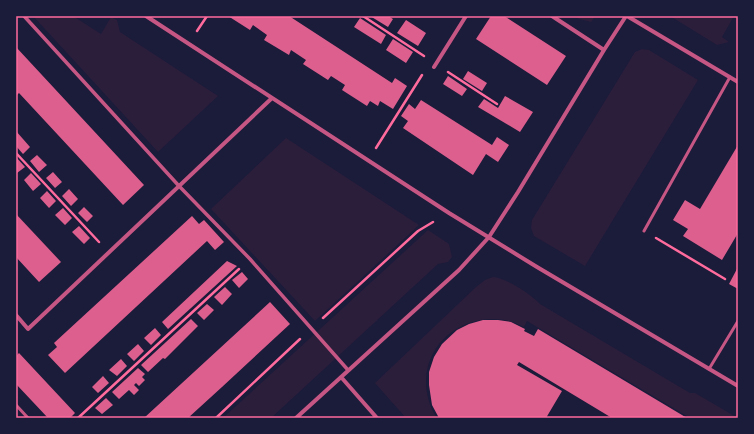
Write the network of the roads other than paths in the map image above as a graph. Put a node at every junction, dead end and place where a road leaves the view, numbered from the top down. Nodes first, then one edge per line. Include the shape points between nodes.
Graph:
1 (24, 16) edge
2 (146, 16) edge
3 (466, 16) edge
4 (552, 16) edge
5 (626, 16) edge
6 (604, 50) junction
7 (434, 66) road end
8 (730, 77) junction
9 (738, 82) edge
10 (272, 98) junction
11 (179, 186) junction
12 (644, 231) road end
13 (489, 237) junction
14 (16, 315) edge
15 (738, 321) edge
16 (709, 369) junction
17 (348, 370) junction
18 (341, 377) junction
19 (738, 386) edge
20 (16, 405) edge
21 (28, 418) edge
22 (296, 418) edge
23 (377, 418) edge

1 - 11 street
2 - 10 street
3 - 7 street
4 - 6 street
5 - 6 street
5 - 8 street
6 - 13 street
8 - 9 street
8 - 12 lane
10 - 11 street
10 - 13 street
11 - 14 street via 28,329
11 - 17 street via 250,259
13 - 16 street
13 - 17 street via 459,270
15 - 16 lane
16 - 19 street
17 - 18 street
18 - 22 street
18 - 23 street
20 - 21 lane

